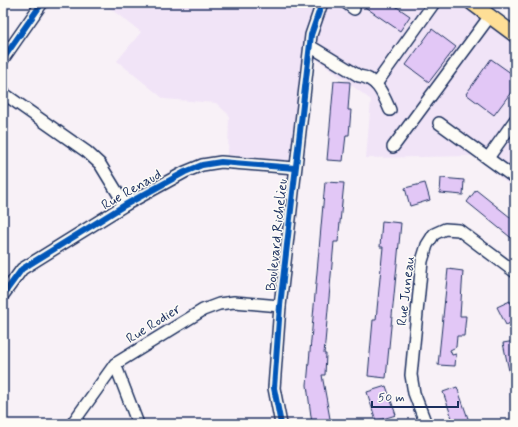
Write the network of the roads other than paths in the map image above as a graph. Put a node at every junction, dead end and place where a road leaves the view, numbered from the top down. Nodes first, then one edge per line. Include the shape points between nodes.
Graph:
1 (42, 3) edge
2 (322, 3) edge
3 (434, 3) edge
4 (472, 3) edge
5 (490, 16) junction
6 (515, 34) edge
7 (310, 46) junction
8 (3, 59) edge
9 (376, 84) junction
10 (3, 93) edge
11 (390, 110) dead end
12 (515, 120) edge
13 (439, 122) dead end
14 (393, 146) dead end
15 (488, 158) junction
16 (295, 168) junction
17 (515, 178) edge
18 (125, 205) junction
19 (515, 272) edge
20 (3, 295) edge
21 (280, 306) junction
22 (115, 364) junction
23 (72, 424) edge
24 (138, 424) edge
25 (281, 424) edge
26 (426, 424) edge

1 - 8 street
2 - 7 street, Boulevard Richelieu
3 - 9 street
4 - 5 main road
5 - 6 main road
5 - 14 street
7 - 9 street
7 - 16 street, Boulevard Richelieu
9 - 11 street via 381,89
10 - 18 street via 87,152 100,164
12 - 15 street
13 - 15 street
15 - 17 street
16 - 18 street, Rue Renaud via 221,162 202,165
16 - 21 street, Boulevard Richelieu
18 - 20 street, Rue Renaud via 22,269
19 - 26 street, Rue Juneau via 459,230 445,229 434,234 427,245 422,260 411,375 414,393
21 - 22 street, Rue Rodier via 234,302 219,304 203,310
21 - 25 street, Boulevard Richelieu via 274,388
22 - 23 street, Rue Rodier
22 - 24 street

